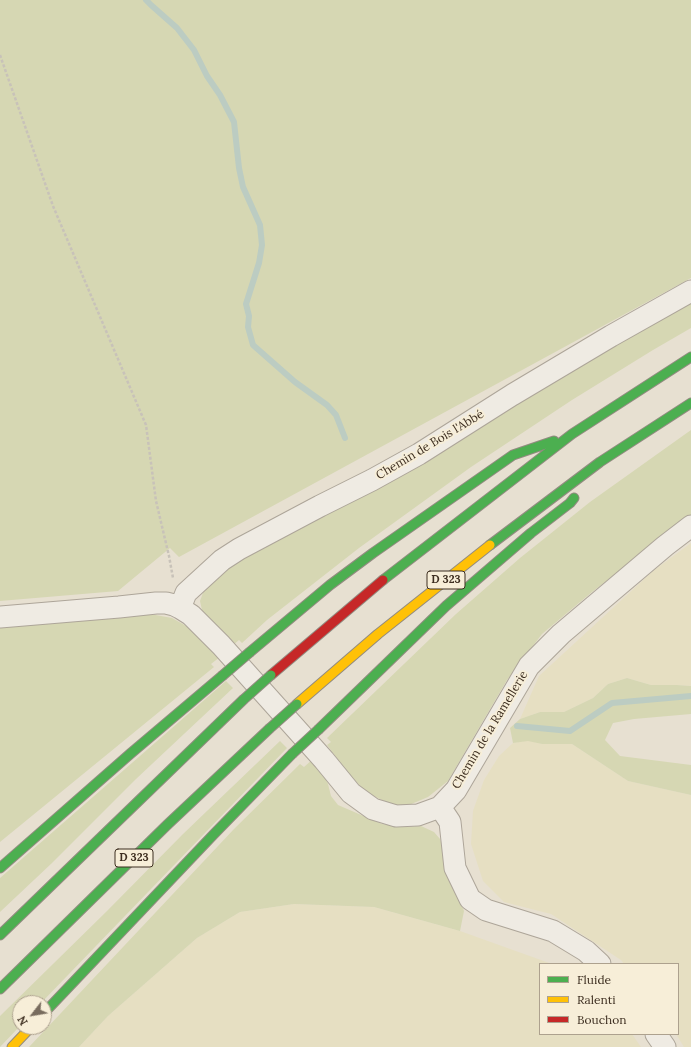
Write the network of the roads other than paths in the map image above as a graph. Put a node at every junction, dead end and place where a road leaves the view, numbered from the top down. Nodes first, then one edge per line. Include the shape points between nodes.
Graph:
1 (691, 291) edge
2 (691, 357) edge
3 (691, 403) edge
4 (572, 434) junction
5 (600, 462) junction
6 (691, 526) edge
7 (180, 608) junction
8 (0, 617) edge
9 (440, 807) junction
10 (0, 868) edge
11 (0, 935) edge
12 (599, 963) edge
13 (0, 989) edge
14 (52, 1006) edge
15 (23, 1035) edge
16 (657, 1035) edge
17 (12, 1047) edge
18 (665, 1047) edge

1 - 7 street, Chemin de Bois l'Abbé via 571,359 419,454 239,549 222,560 186,594
2 - 4 highway
3 - 5 highway, D 323
4 - 10 highway, bridge via 513,456 330,585
4 - 11 highway, bridge via 392,573 271,675
5 - 13 highway, D 323, bridge via 481,551 296,704
5 - 14 highway, bridge via 570,503 446,606 292,754
6 - 9 street, Chemin de la Ramellerie via 561,634 529,666 456,790
7 - 8 street via 166,603 156,603
7 - 9 street via 191,615 221,645 351,792 372,809 396,816 418,815
9 - 12 street via 450,822 455,868 470,898 486,910 553,931 586,950
15 - 17 highway
16 - 18 street

